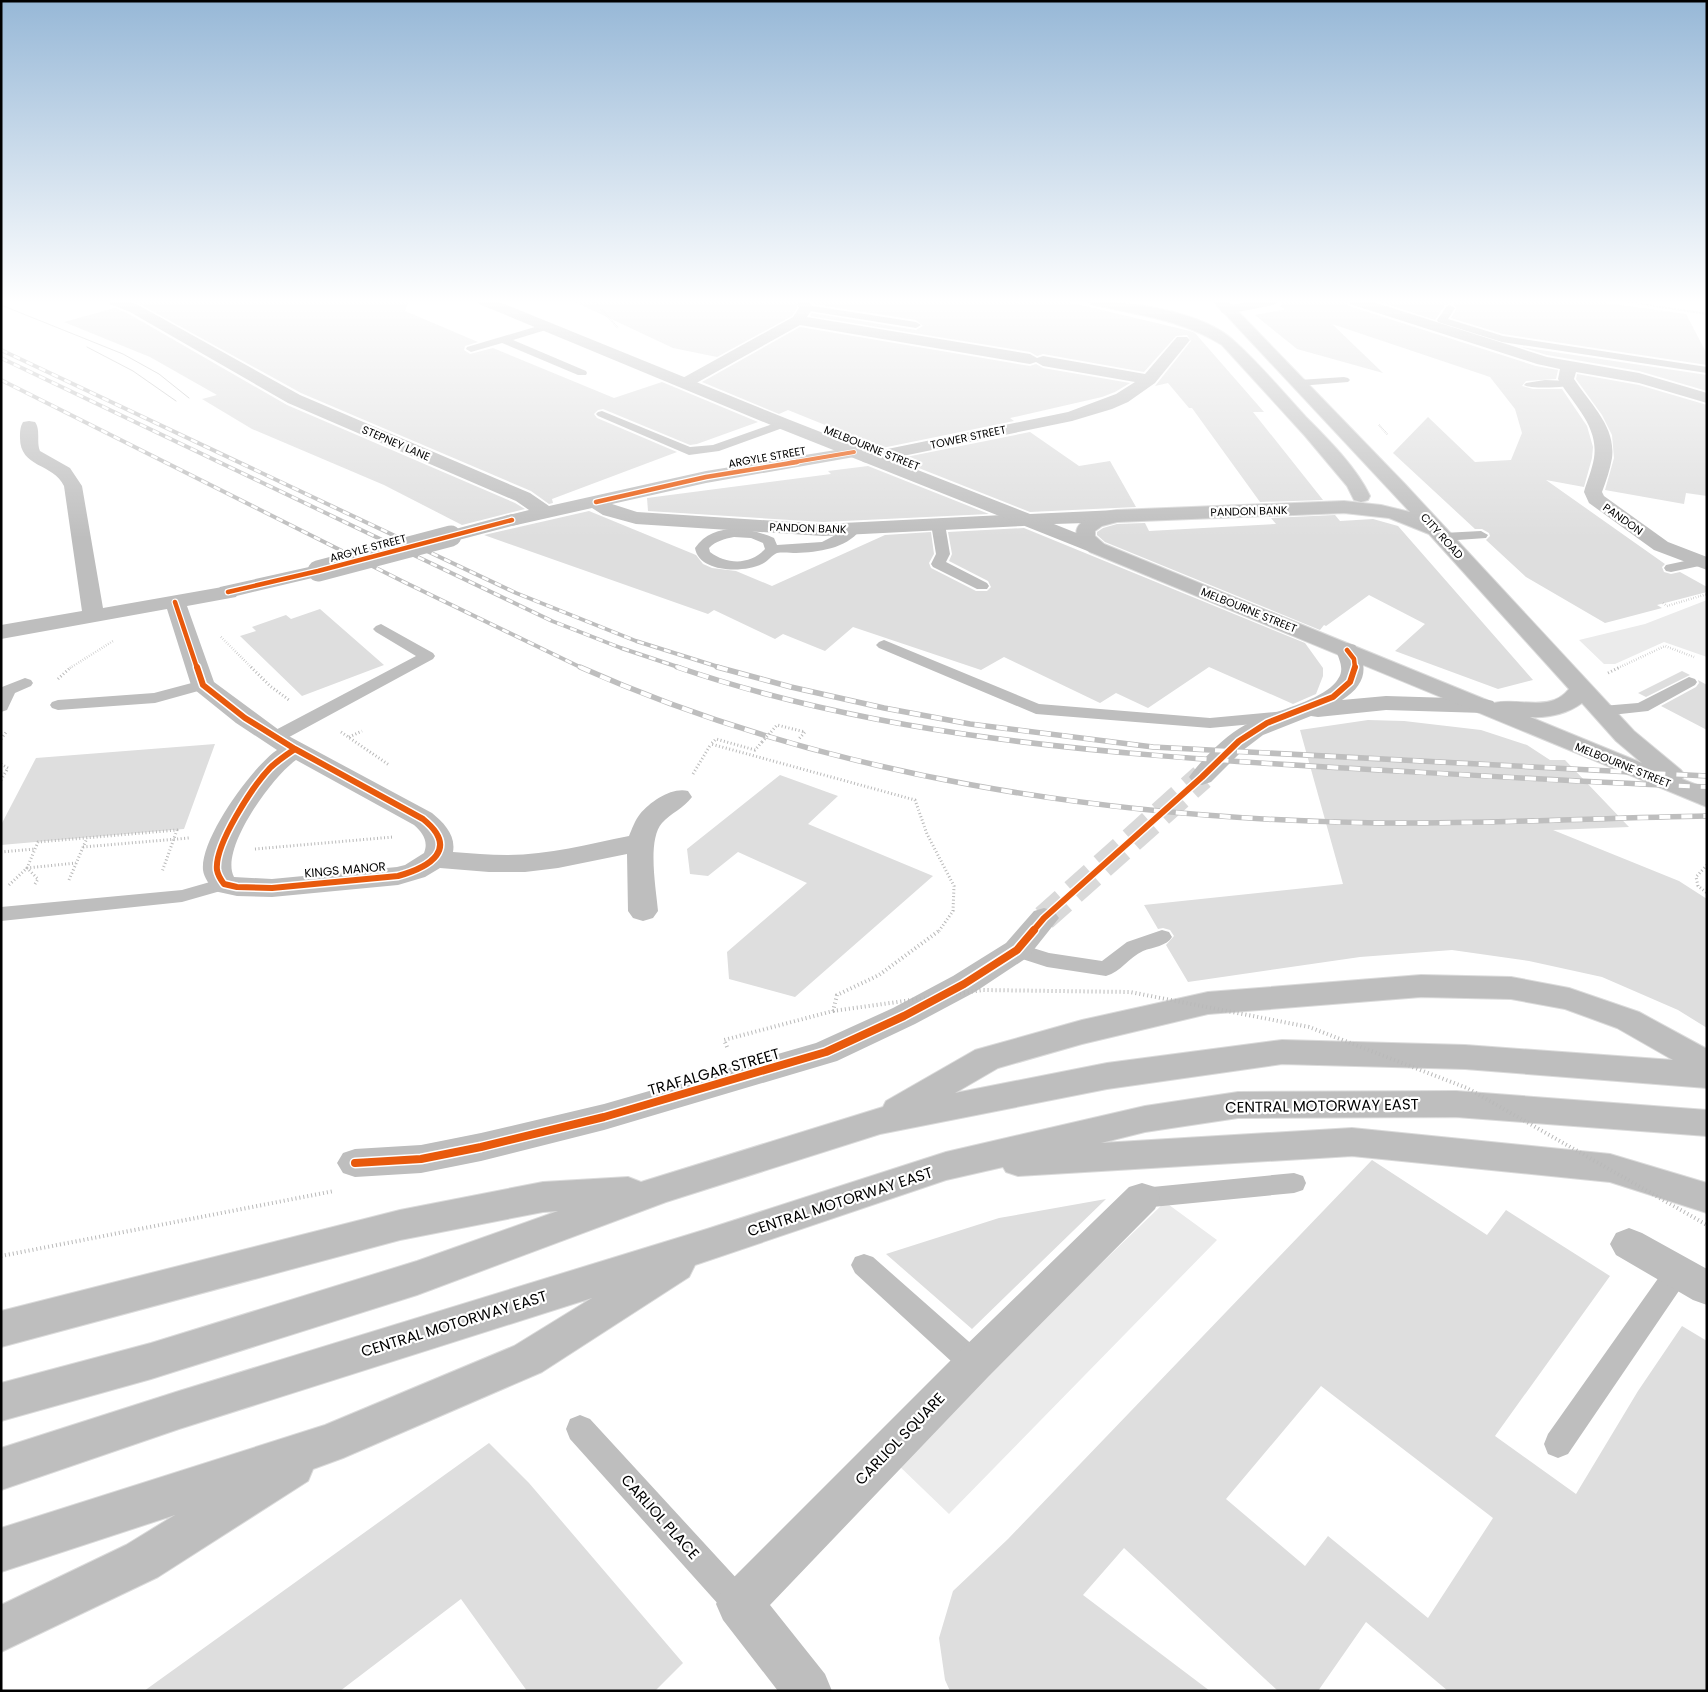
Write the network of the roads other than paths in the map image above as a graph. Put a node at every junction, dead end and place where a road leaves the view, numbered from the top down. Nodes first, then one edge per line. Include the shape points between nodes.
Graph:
1 (261, 380) edge
2 (678, 380) edge
3 (690, 380) edge
4 (1149, 380) edge
5 (1262, 380) edge
6 (1296, 380) edge
7 (1344, 380) dead end
8 (1554, 380) edge
9 (1572, 380) edge
10 (1646, 380) edge
11 (685, 383) junction
12 (1299, 383) junction
13 (1530, 385) dead end
14 (1707, 398) edge
15 (602, 414) dead end
16 (784, 424) junction
17 (29, 426) dead end
18 (862, 455) junction
19 (1376, 465) junction
20 (1360, 496) junction
21 (596, 502) junction
22 (1344, 507) junction
23 (546, 513) junction
24 (1117, 516) junction
25 (1023, 520) junction
26 (938, 524) junction
27 (852, 530) junction
28 (1440, 534) junction
29 (1481, 534) dead end
30 (1096, 548) junction
31 (772, 549) dead end
32 (1703, 563) edge
33 (1671, 568) dead end
34 (982, 586) dead end
35 (176, 602) junction
36 (94, 615) junction
37 (381, 629) dead end
38 (1, 632) edge
39 (884, 645) dead end
40 (1347, 650) junction
41 (1689, 682) dead end
42 (25, 683) dead end
43 (1576, 683) junction
44 (203, 684) junction
45 (58, 705) dead end
46 (1484, 706) junction
47 (1, 707) edge
48 (1278, 710) junction
49 (1602, 711) junction
50 (284, 743) junction
51 (1202, 776) tunnel mouth
52 (679, 796) road end
53 (1707, 798) edge
54 (640, 842) junction
55 (435, 859) junction
56 (224, 884) junction
57 (643, 911) dead end
58 (1, 914) edge
59 (1044, 918) tunnel mouth
60 (1162, 937) dead end
61 (1017, 950) junction
62 (1707, 1064) edge
63 (1707, 1075) edge
64 (880, 1121) junction
65 (1707, 1123) edge
66 (355, 1163) dead end
67 (946, 1166) junction
68 (1294, 1183) dead end
69 (659, 1190) junction
70 (1142, 1198) joint
71 (1707, 1198) edge
72 (1628, 1244) dead end
73 (707, 1245) junction
74 (864, 1265) dead end
75 (1692, 1279) edge
76 (1, 1329) edge
77 (974, 1364) junction
78 (1, 1402) edge
79 (580, 1429) dead end
80 (328, 1444) junction
81 (1558, 1444) dead end
82 (1, 1470) edge
83 (1, 1550) edge
84 (739, 1604) junction
85 (1, 1629) edge
86 (808, 1691) edge

1 - 23 main road, STEPNEY LANE via 294,399 523,497
2 - 11 main road, MELBOURNE STREET
3 - 11 main road
4 - 18 main road, TOWER STREET via 1122,398 1072,416
5 - 20 main road via 1356,485
6 - 12 main road, CITY ROAD
7 - 12 lane
8 - 13 lane
9 - 32 main road, PANDON via 1603,437 1604,457 1592,492 1596,499 1662,546
10 - 14 main road
11 - 16 main road, MELBOURNE STREET
12 - 19 main road, CITY ROAD
15 - 16 lane via 689,451 715,448
16 - 18 main road, MELBOURNE STREET
17 - 36 main road via 30,451 36,458 66,472 74,486
18 - 21 main road, ARGYLE STREET via 706,477
18 - 25 main road, MELBOURNE STREET
19 - 20 main road via 1371,484
19 - 28 main road, CITY ROAD
20 - 22 main road
21 - 23 main road, ARGYLE STREET
21 - 27 main road, PANDON BANK via 610,512 636,518
22 - 24 main road, PANDON BANK
22 - 28 main road, PANDON BANK via 1400,514
23 - 35 main road, ARGYLE STREET, bridge via 318,572
24 - 25 main road, PANDON BANK
24 - 30 main road, PANDON BANK via 1102,518 1089,525 1087,540
25 - 26 main road, PANDON BANK
25 - 30 main road, MELBOURNE STREET
26 - 27 main road, PANDON BANK
26 - 34 lane via 943,554 938,564
27 - 31 lane via 844,539 824,546
28 - 29 lane
28 - 43 main road, CITY ROAD
30 - 40 main road, MELBOURNE STREET
32 - 33 lane
35 - 36 main road, ARGYLE STREET
35 - 44 main road
36 - 38 main road, ARGYLE STREET
37 - 50 lane via 427,656
39 - 48 lane via 1036,709 1210,723
40 - 46 main road, MELBOURNE STREET
40 - 48 main road via 1354,659 1355,667 1345,688 1333,697
41 - 49 lane via 1642,708
42 - 47 lane via 8,690
43 - 46 main road via 1574,699 1550,708 1530,710
43 - 49 main road, CITY ROAD
44 - 45 lane via 155,698
44 - 50 main road via 245,718
46 - 48 main road via 1386,702
46 - 53 main road, MELBOURNE STREET
48 - 51 main road via 1267,723 1239,741
49 - 53 main road, CITY ROAD via 1639,749
50 - 55 main road via 423,819 434,828 439,840 440,850
50 - 56 main road via 251,792 223,843 216,868
52 - 54 main road via 650,819
54 - 55 main road via 535,862 480,863
54 - 57 main road
55 - 56 main road, KINGS MANOR via 415,872 385,878 272,888
56 - 58 lane via 182,896
59 - 61 main road, TRAFALGAR STREET
60 - 61 lane via 1134,948 1106,969 1046,960
61 - 66 main road, TRAFALGAR STREET via 964,984 826,1052 604,1117 482,1147 421,1159
62 - 64 main road via 1628,1020 1569,999 1511,988 1421,986 1208,1002 1082,1032 987,1059
63 - 64 main road via 1465,1058 1282,1052 1106,1076
64 - 69 main road
65 - 67 main road, CENTRAL MOTORWAY EAST via 1456,1104 1238,1105 1145,1119
67 - 71 main road via 1352,1142 1610,1168
67 - 73 main road, CENTRAL MOTORWAY EAST
68 - 70 lane
69 - 76 main road via 543,1197 400,1226
69 - 78 main road via 417,1278 151,1360
70 - 77 main road, CARLIOL SQUARE
72 - 75 main road
73 - 80 main road via 528,1359
73 - 82 main road, CENTRAL MOTORWAY EAST via 179,1410
74 - 77 lane
75 - 81 lane
77 - 84 main road, CARLIOL SQUARE
79 - 84 lane, CARLIOL PLACE
80 - 83 main road
80 - 85 main road via 142,1561
84 - 86 main road

